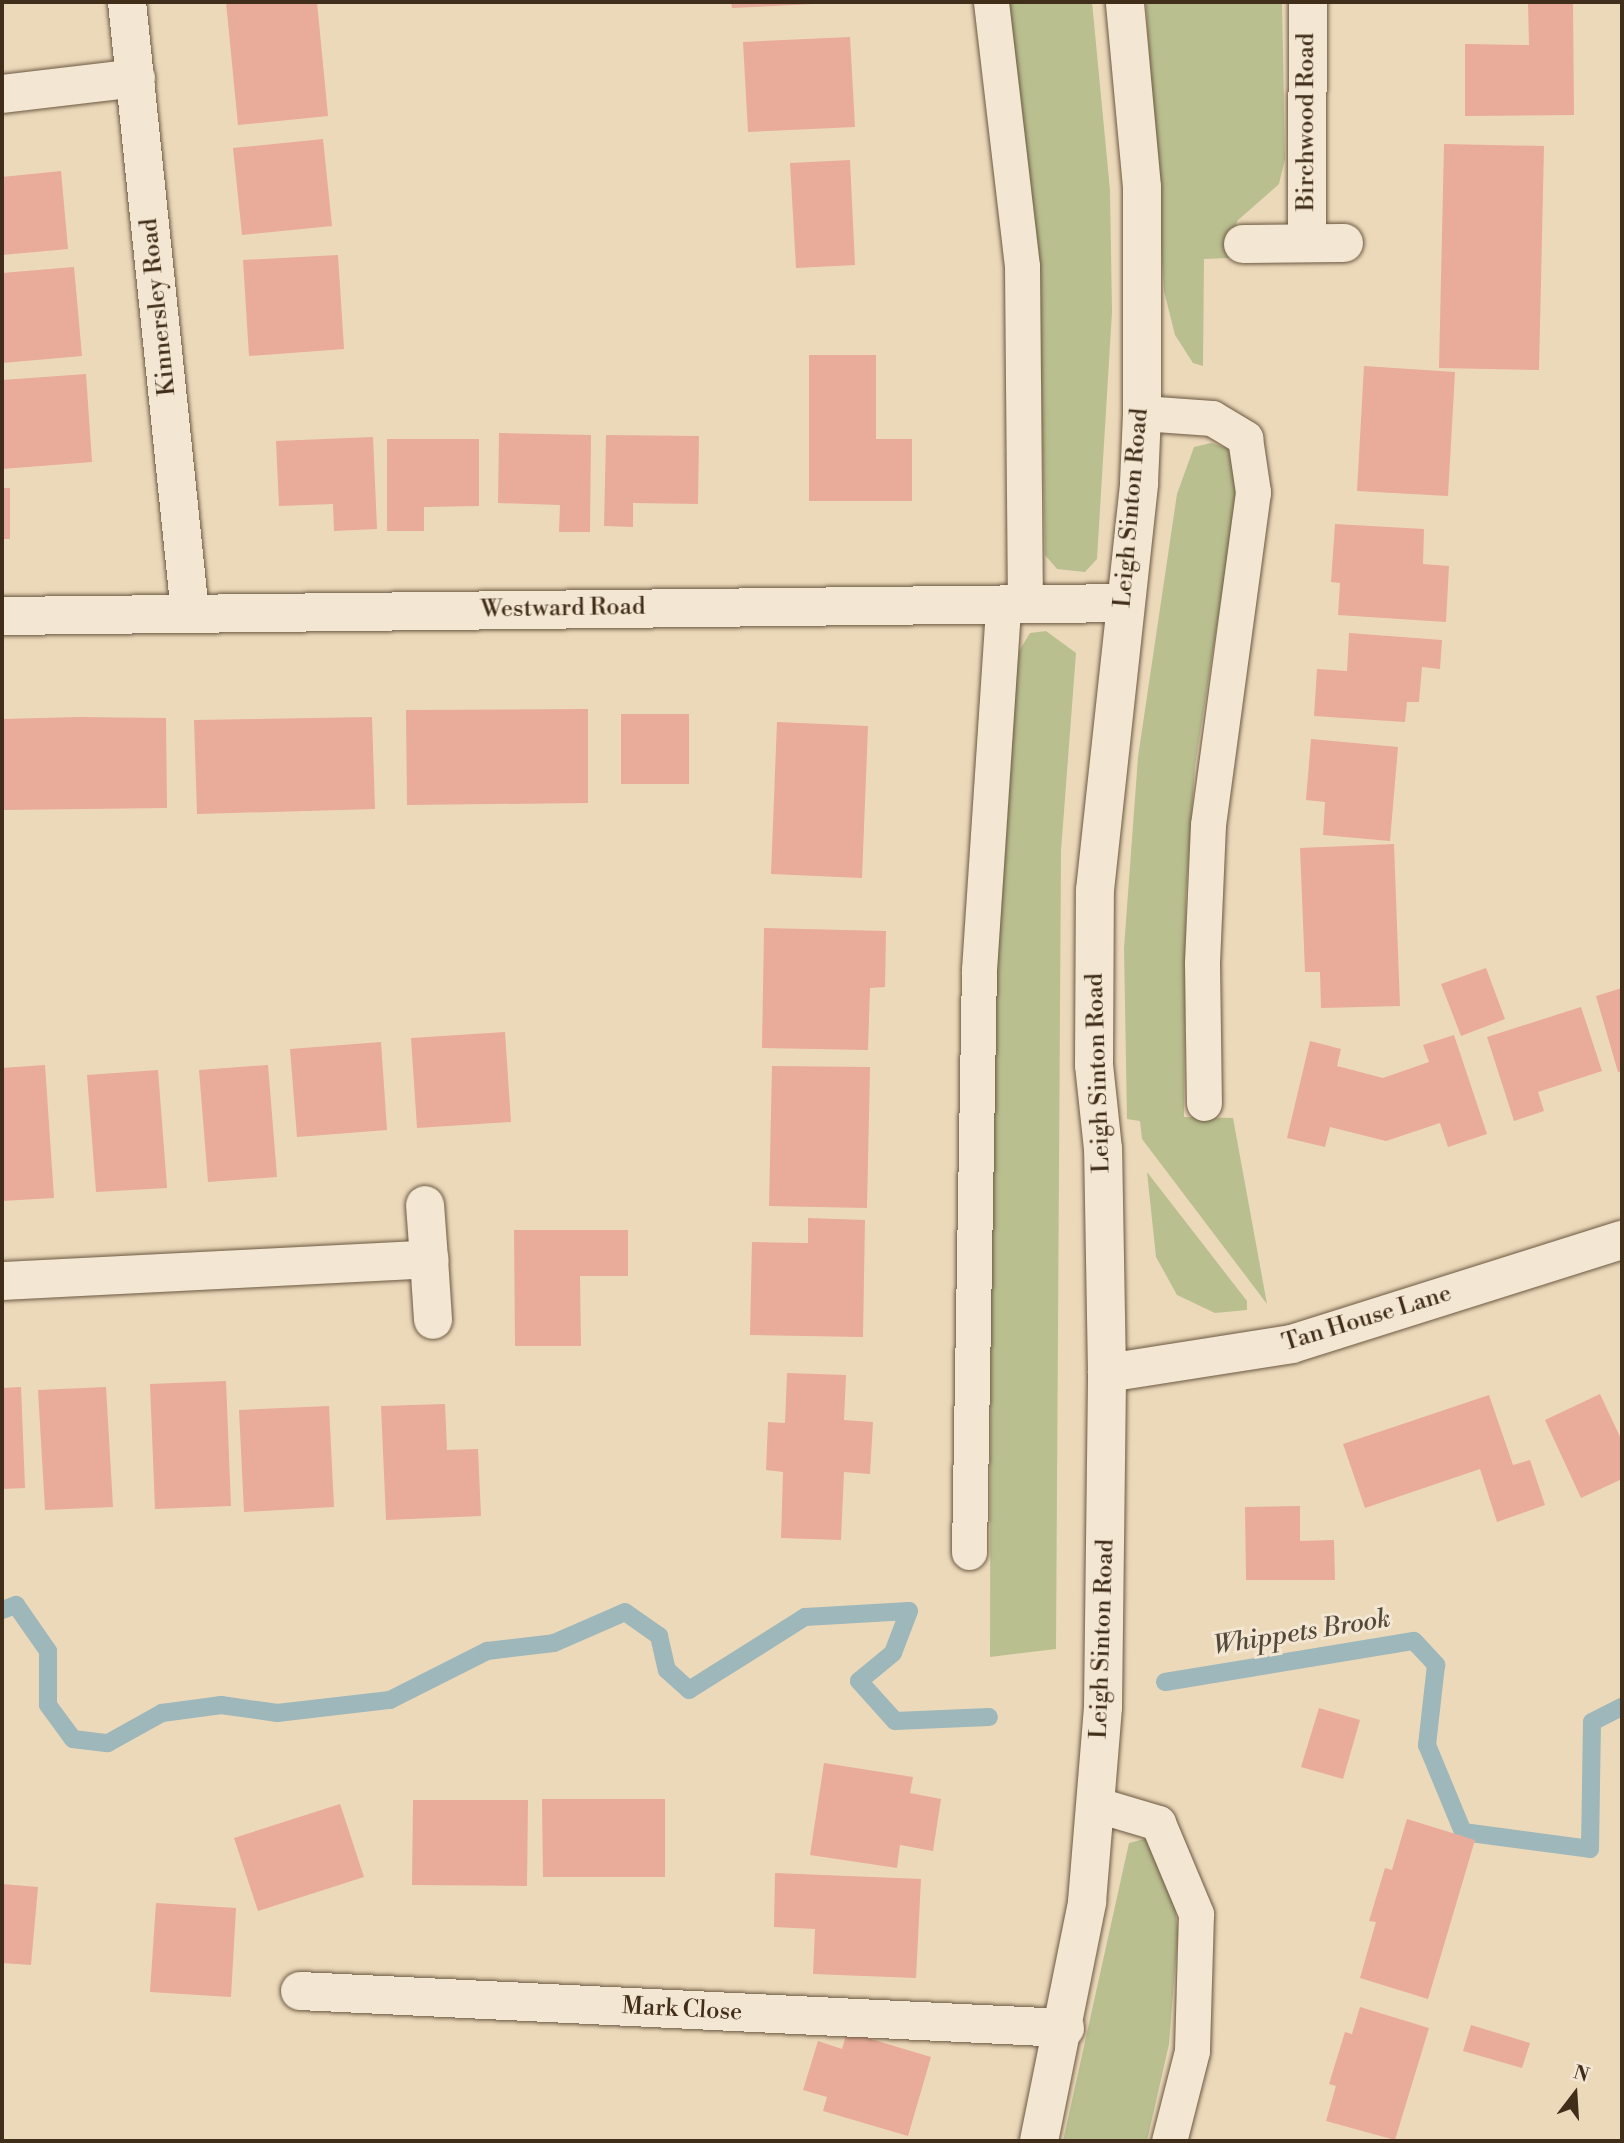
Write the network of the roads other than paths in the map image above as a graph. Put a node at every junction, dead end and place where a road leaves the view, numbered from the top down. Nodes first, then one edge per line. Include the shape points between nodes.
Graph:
1 (127, 2) edge
2 (991, 2) edge
3 (1125, 2) edge
4 (1308, 2) edge
5 (136, 78) junction
6 (2, 94) edge
7 (1243, 244) dead end
8 (1142, 413) junction
9 (1014, 603) junction
10 (1124, 603) junction
11 (190, 613) junction
12 (2, 616) edge
13 (1205, 1103) dead end
14 (425, 1205) dead end
15 (1622, 1240) edge
16 (429, 1259) junction
17 (2, 1281) edge
18 (433, 1320) dead end
19 (1107, 1373) junction
20 (969, 1552) dead end
21 (1098, 1805) junction
22 (299, 1991) dead end
23 (1065, 2028) junction
24 (1039, 2141) edge
25 (1169, 2141) edge

1 - 5 street, Kinnersley Road
2 - 9 lane via 1022,266
3 - 8 street, Leigh Sinton Road via 1142,187
4 - 7 street, Birchwood Road via 1325,243
5 - 6 street
5 - 11 street, Kinnersley Road
8 - 10 street, Leigh Sinton Road via 1139,483
8 - 13 lane via 1212,418 1245,438 1253,492 1208,825 1202,963
9 - 10 street, Westward Road
9 - 11 street, Westward Road
9 - 20 lane via 978,984
10 - 19 street, Leigh Sinton Road via 1095,890 1094,1065 1103,1149
11 - 12 street, Westward Road
14 - 16 street
15 - 19 street, Tan House Lane via 1292,1343
16 - 17 street
16 - 18 street
19 - 21 street, Leigh Sinton Road via 1104,1693
21 - 23 street, Leigh Sinton Road
21 - 25 lane via 1158,1823 1196,1914 1192,2051
22 - 23 street, Mark Close
23 - 24 street, Leigh Sinton Road

